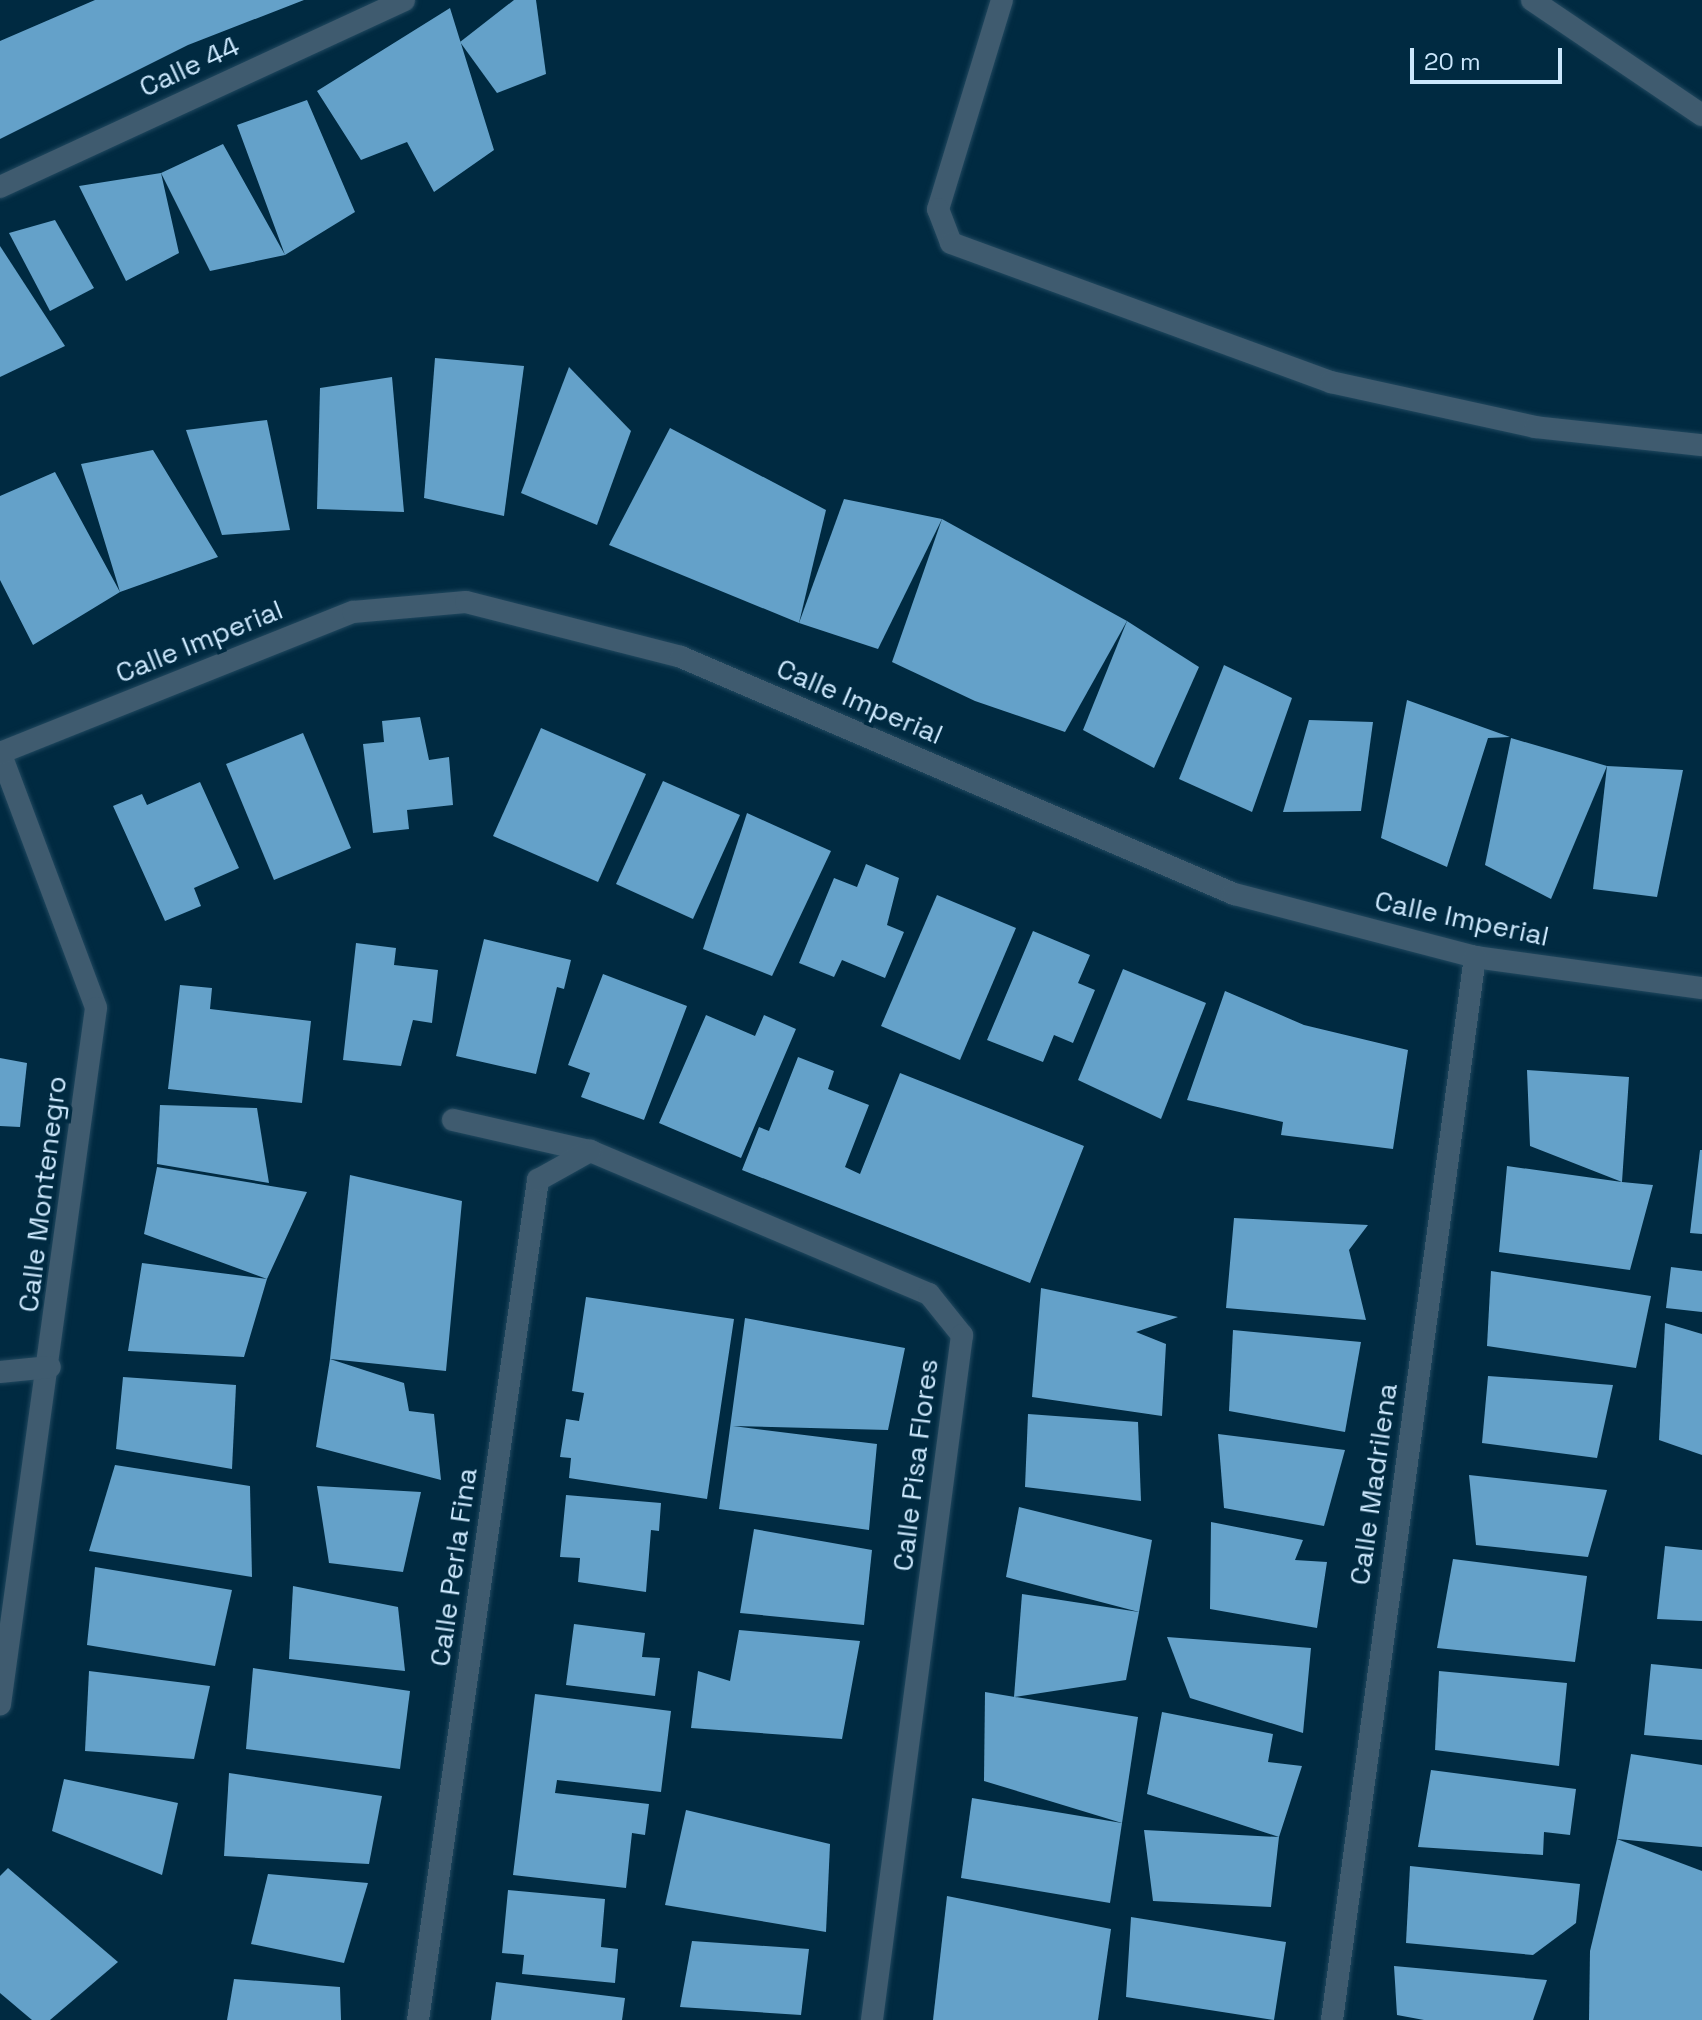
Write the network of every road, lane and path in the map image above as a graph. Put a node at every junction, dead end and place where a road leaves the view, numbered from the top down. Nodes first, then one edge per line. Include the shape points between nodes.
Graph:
1 (404, 0) edge
2 (1002, 0) edge
3 (1532, 0) edge
4 (1702, 115) edge
5 (0, 187) edge
6 (1702, 445) edge
7 (0, 752) edge
8 (1475, 957) junction
9 (1702, 988) edge
10 (453, 1120) dead end
11 (590, 1151) junction
12 (50, 1367) junction
13 (0, 1372) edge
14 (0, 1704) edge
15 (418, 2020) edge
16 (872, 2020) edge
17 (1332, 2020) edge

1 - 5 street, Calle 44
2 - 6 street via 938,209 951,243 1331,382 1535,427
3 - 4 street
7 - 8 street, Calle Imperial via 353,612 466,602 681,657 1234,894
7 - 12 street, Calle Montenegro via 96,1008
8 - 9 street, Calle Imperial
8 - 17 street, Calle Madrilena
10 - 11 street, Calle Pisa Flores
11 - 15 street, Calle Perla Fina via 538,1180
11 - 16 street, Calle Pisa Flores via 929,1294 962,1335
12 - 13 street
12 - 14 street, Calle Montenegro

